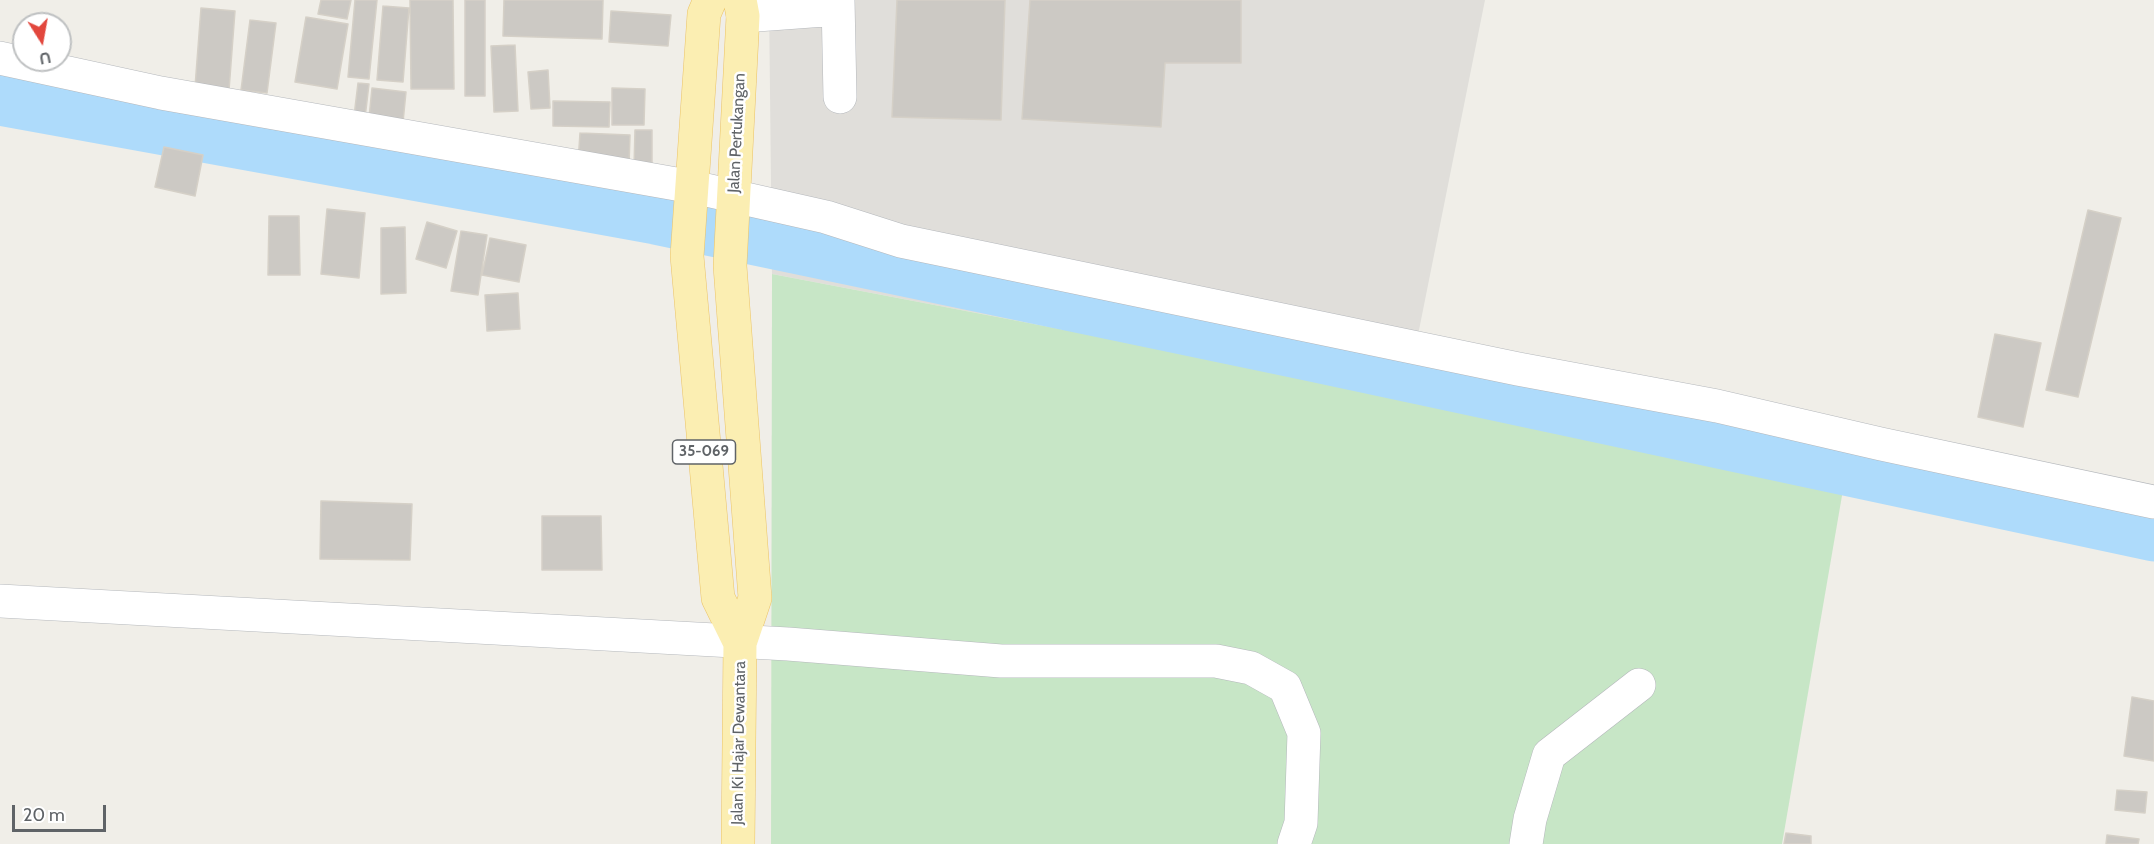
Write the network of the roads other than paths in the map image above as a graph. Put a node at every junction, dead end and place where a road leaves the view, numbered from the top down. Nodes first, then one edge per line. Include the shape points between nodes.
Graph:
1 (710, 0) edge
2 (838, 4) edge
3 (741, 8) edge
4 (0, 58) edge
5 (840, 98) dead end
6 (692, 199) junction
7 (734, 207) junction
8 (730, 266) joint
9 (2154, 502) edge
10 (0, 601) edge
11 (740, 643) junction
12 (1639, 685) dead end
13 (738, 844) edge
14 (1294, 844) edge
15 (1526, 844) edge

1 - 6 main road, 35-069 via 704,14
2 - 3 street
2 - 5 street
3 - 7 main road, Jalan Pertukangan / 35-069
4 - 6 street
6 - 7 street
6 - 11 main road, Jalan Ki Hajar Dewantara / 35-069 via 687,256 718,598
7 - 8 main road, Jalan Pertukangan / 35-069
7 - 9 street via 826,217 901,241 1518,369 1717,406
8 - 11 main road, Jalan Ki Hajar Dewantara / 35-069 via 755,598
10 - 11 street
11 - 13 main road, Jalan Ki Hajar Dewantara / 35-069
11 - 14 street via 1001,661 1216,661 1251,668 1285,687 1304,733 1301,823
12 - 15 street via 1549,755

